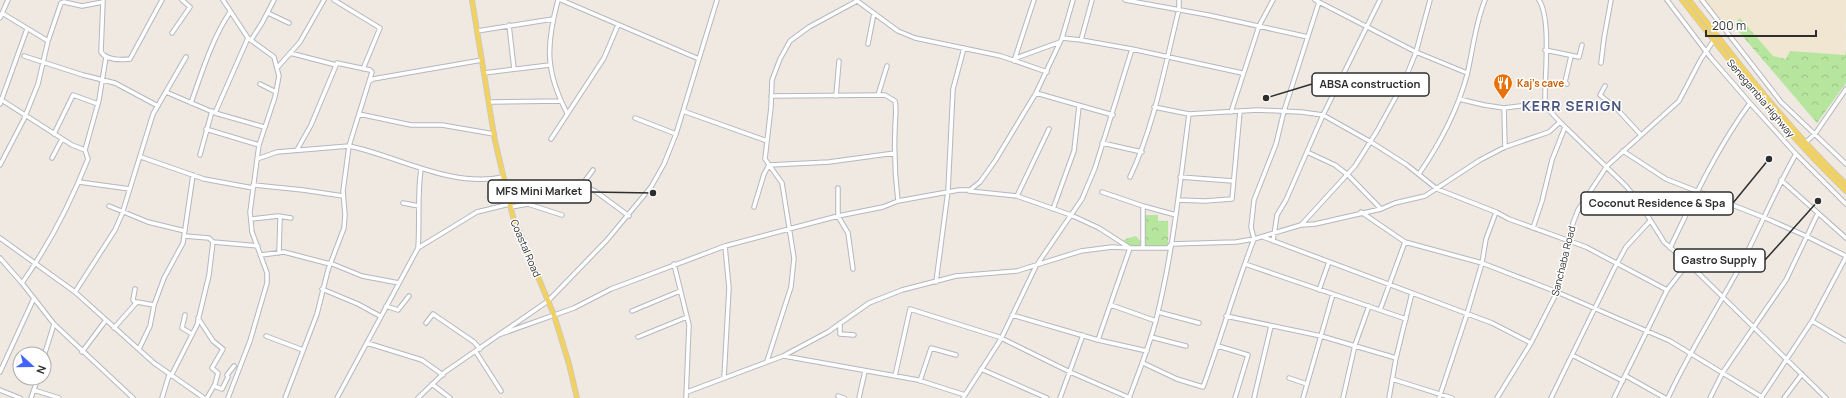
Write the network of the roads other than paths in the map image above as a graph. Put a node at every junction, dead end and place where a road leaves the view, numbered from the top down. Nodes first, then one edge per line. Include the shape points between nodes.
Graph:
1 (8, 0) edge
2 (162, 0) edge
3 (182, 0) edge
4 (223, 0) edge
5 (274, 0) edge
6 (324, 0) edge
7 (334, 0) edge
8 (472, 0) edge
9 (559, 0) edge
10 (717, 0) edge
11 (856, 0) edge
12 (1034, 0) edge
13 (1073, 0) edge
14 (1092, 0) edge
15 (1125, 0) edge
16 (1179, 0) edge
17 (1273, 0) edge
18 (1380, 0) edge
19 (1430, 0) edge
20 (1485, 0) edge
21 (1539, 0) edge
22 (1611, 0) edge
23 (1668, 0) edge
24 (1682, 0) edge
25 (1689, 0) edge
26 (1702, 0) edge
27 (103, 1) edge
28 (1317, 1) edge
29 (1179, 10) junction
30 (230, 12) junction
31 (874, 12) junction
32 (2, 13) junction
33 (268, 13) junction
34 (0, 18) edge
35 (553, 19) junction
36 (289, 22) dead end
37 (509, 25) junction
38 (618, 25) junction
39 (1259, 26) junction
40 (1367, 26) junction
41 (27, 28) junction
42 (478, 31) junction
43 (172, 33) dead end
44 (1308, 37) junction
45 (249, 39) junction
46 (1061, 40) junction
47 (1081, 40) junction
48 (1714, 40) junction
49 (48, 41) junction
50 (868, 44) dead end
51 (1582, 45) dead end
52 (964, 48) junction
53 (1132, 49) junction
54 (1545, 50) junction
55 (1706, 50) junction
56 (1416, 52) junction
57 (290, 53) junction
58 (24, 56) dead end
59 (1167, 56) junction
60 (1571, 56) junction
61 (106, 57) junction
62 (186, 57) dead end
63 (699, 59) junction
64 (482, 60) junction
65 (839, 60) dead end
66 (1015, 60) junction
67 (44, 63) junction
68 (1601, 63) dead end
69 (336, 65) junction
70 (550, 65) junction
71 (887, 66) dead end
72 (277, 68) junction
73 (364, 69) junction
74 (514, 69) junction
75 (1046, 72) junction
76 (484, 73) junction
77 (1242, 73) junction
78 (1467, 73) junction
79 (103, 80) junction
80 (369, 81) junction
81 (260, 84) dead end
82 (1567, 84) dead end
83 (1605, 86) dead end
84 (1846, 89) edge
85 (166, 92) junction
86 (276, 92) junction
87 (1036, 94) junction
88 (878, 95) junction
89 (771, 96) junction
90 (836, 96) junction
91 (1460, 99) junction
92 (1, 101) edge
93 (561, 101) junction
94 (489, 102) junction
95 (191, 103) junction
96 (1545, 103) junction
97 (1750, 103) junction
98 (98, 104) junction
99 (158, 106) junction
100 (1079, 106) junction
101 (1154, 107) junction
102 (1504, 108) junction
103 (1284, 110) junction
104 (683, 111) junction
105 (1240, 111) junction
106 (214, 112) junction
107 (1231, 112) junction
108 (567, 113) junction
109 (359, 114) junction
110 (1189, 114) junction
111 (1113, 115) junction
112 (1323, 115) junction
113 (25, 116) junction
114 (636, 118) dead end
115 (1560, 122) junction
116 (264, 127) junction
117 (1565, 127) junction
118 (206, 129) junction
119 (1049, 129) dead end
120 (54, 134) junction
121 (494, 134) junction
122 (676, 134) junction
123 (1815, 134) junction
124 (1641, 135) junction
125 (62, 139) junction
126 (551, 139) dead end
127 (767, 141) junction
128 (1371, 142) junction
129 (1806, 142) junction
130 (1102, 143) junction
131 (259, 145) junction
132 (349, 146) junction
133 (1505, 146) junction
134 (85, 150) junction
135 (297, 150) junction
136 (1623, 151) junction
137 (1142, 152) junction
138 (1307, 152) junction
139 (895, 153) junction
140 (1796, 154) junction
141 (200, 155) dead end
142 (140, 157) junction
143 (52, 158) dead end
144 (257, 159) junction
145 (1846, 164) edge
146 (0, 165) edge
147 (769, 165) junction
148 (1607, 166) junction
149 (421, 169) junction
150 (593, 170) dead end
151 (1419, 174) junction
152 (193, 175) junction
153 (1348, 175) junction
154 (503, 177) junction
155 (1130, 177) dead end
156 (1180, 177) junction
157 (1781, 180) junction
158 (79, 182) junction
159 (1234, 182) junction
160 (1846, 184) edge
161 (253, 186) junction
162 (838, 188) dead end
163 (130, 189) junction
164 (1437, 189) junction
165 (966, 190) junction
166 (1846, 191) edge
167 (948, 192) junction
168 (1102, 192) dead end
169 (1697, 192) junction
170 (343, 196) junction
171 (1017, 196) junction
172 (1178, 200) junction
173 (898, 201) junction
174 (403, 202) dead end
175 (1846, 204) edge
176 (510, 205) junction
177 (109, 206) dead end
178 (419, 206) junction
179 (1143, 206) junction
180 (754, 207) dead end
181 (1053, 209) junction
182 (1381, 209) junction
183 (123, 211) junction
184 (1361, 212) junction
185 (1496, 212) junction
186 (1818, 213) junction
187 (562, 215) dead end
188 (1071, 215) junction
189 (1176, 215) junction
190 (628, 216) junction
191 (838, 216) junction
192 (1763, 217) junction
193 (280, 218) junction
194 (291, 218) dead end
195 (251, 219) junction
196 (1650, 221) junction
197 (1301, 225) junction
198 (1533, 228) junction
199 (789, 229) junction
200 (185, 231) junction
201 (1273, 233) junction
202 (184, 236) junction
203 (1806, 236) junction
204 (1263, 237) junction
205 (0, 238) edge
206 (1846, 238) edge
207 (1254, 239) junction
208 (1274, 241) junction
209 (1569, 241) junction
210 (213, 242) junction
211 (1405, 242) junction
212 (1171, 244) junction
213 (258, 246) junction
214 (725, 246) junction
215 (418, 248) junction
216 (1130, 248) junction
217 (1143, 248) junction
218 (1670, 248) junction
219 (279, 253) junction
220 (261, 255) junction
221 (1846, 256) edge
222 (0, 258) edge
223 (1330, 262) junction
224 (36, 263) junction
225 (1482, 263) junction
226 (1617, 263) junction
227 (1688, 263) junction
228 (330, 264) junction
229 (674, 264) junction
230 (1245, 264) junction
231 (1036, 266) junction
232 (853, 269) dead end
233 (936, 282) junction
234 (22, 283) junction
235 (399, 283) junction
236 (1390, 285) junction
237 (135, 289) dead end
238 (322, 289) junction
239 (1319, 290) junction
240 (1667, 290) junction
241 (680, 291) junction
242 (75, 292) junction
243 (1412, 292) junction
244 (1557, 292) junction
245 (1333, 294) junction
246 (409, 296) dead end
247 (1723, 297) junction
248 (34, 298) junction
249 (548, 301) junction
250 (136, 303) junction
251 (154, 305) junction
252 (1111, 305) junction
253 (386, 306) junction
254 (1369, 306) junction
255 (1594, 308) junction
256 (632, 310) dead end
257 (1380, 310) junction
258 (1158, 312) junction
259 (1467, 314) junction
260 (185, 315) dead end
261 (554, 315) junction
262 (1012, 315) junction
263 (380, 316) junction
264 (1226, 316) junction
265 (687, 317) junction
266 (198, 318) junction
267 (1406, 319) junction
268 (106, 320) junction
269 (1156, 321) junction
270 (1812, 321) junction
271 (426, 323) dead end
272 (840, 323) junction
273 (1199, 323) dead end
274 (54, 324) junction
275 (1271, 326) junction
276 (114, 328) junction
277 (1754, 328) junction
278 (1647, 330) junction
279 (192, 334) junction
280 (501, 334) junction
281 (854, 335) dead end
282 (1083, 335) junction
283 (266, 336) dead end
284 (1321, 336) junction
285 (638, 337) dead end
286 (1151, 337) junction
287 (1001, 339) junction
288 (1098, 340) junction
289 (1846, 341) edge
290 (367, 343) junction
291 (1531, 343) junction
292 (1355, 345) junction
293 (47, 346) edge
294 (1186, 346) dead end
295 (1218, 346) junction
296 (138, 349) junction
297 (480, 349) junction
298 (303, 350) junction
299 (1147, 351) junction
300 (82, 352) junction
301 (476, 352) junction
302 (1690, 352) junction
303 (956, 355) dead end
304 (1572, 355) junction
305 (783, 356) junction
306 (1396, 358) junction
307 (1786, 359) junction
308 (767, 361) junction
309 (1143, 363) junction
310 (234, 366) dead end
311 (982, 369) junction
312 (866, 371) junction
313 (0, 372) edge
314 (1070, 372) junction
315 (1723, 372) junction
316 (1802, 374) junction
317 (443, 375) junction
318 (170, 376) junction
319 (895, 376) junction
320 (1626, 376) junction
321 (724, 378) junction
322 (1289, 378) dead end
323 (1392, 379) junction
324 (920, 381) junction
325 (1623, 381) junction
326 (432, 384) junction
327 (1307, 384) junction
328 (35, 386) edge
329 (214, 386) junction
330 (0, 390) edge
331 (34, 390) junction
332 (501, 391) dead end
333 (687, 392) junction
334 (1441, 393) junction
335 (838, 396) dead end
336 (964, 396) edge
337 (20, 398) edge
338 (31, 398) edge
339 (59, 398) edge
340 (133, 398) edge
341 (162, 398) edge
342 (206, 398) edge
343 (228, 398) edge
344 (285, 398) edge
345 (337, 398) edge
346 (418, 398) edge
347 (450, 398) edge
348 (577, 398) edge
349 (686, 398) edge
350 (844, 398) edge
351 (859, 398) edge
352 (1047, 398) edge
353 (1060, 398) edge
354 (1129, 398) edge
355 (1235, 398) edge
356 (1254, 398) edge
357 (1303, 398) edge
358 (1344, 398) edge
359 (1389, 398) edge
360 (1439, 398) edge
361 (1452, 398) edge
362 (1497, 398) edge
363 (1551, 398) edge
364 (1614, 398) edge
365 (1667, 398) edge
366 (1710, 398) edge
367 (1761, 398) edge
368 (1784, 398) edge
369 (1826, 398) edge

1 - 32 street
2 - 61 street via 130,58
3 - 43 street via 190,7
4 - 30 street
5 - 33 street
6 - 57 street via 308,30
7 - 73 street via 380,28
8 - 42 main road, Coastal Road
9 - 35 street
9 - 38 street
10 - 63 street
11 - 31 street
11 - 89 street via 790,41 772,80
12 - 66 street
13 - 46 street
14 - 47 street
15 - 29 street
16 - 29 street
17 - 39 street
18 - 40 street
19 - 56 street
20 - 78 street
21 - 54 street via 1543,6 1546,30
22 - 68 street
23 - 55 street
24 - 48 main road, Senegambia Highway
25 - 129 main road, Senegambia Highway via 1761,92
26 - 123 street via 1781,102
27 - 49 street via 86,6 61,3
27 - 61 street via 101,52
28 - 40 street
28 - 44 street
29 - 39 street
29 - 59 street
30 - 45 street
30 - 95 street via 220,26 209,51
31 - 50 street
31 - 52 street via 898,31 915,38
32 - 34 street
32 - 41 street
33 - 36 street
33 - 45 street
35 - 37 street
35 - 70 street via 549,35
37 - 42 street
37 - 74 street
38 - 63 street
38 - 108 street via 604,58
39 - 44 street
39 - 77 street
40 - 56 street
40 - 112 street
41 - 49 street
41 - 92 street
42 - 64 main road, Coastal Road
44 - 103 street
45 - 72 street via 274,57
45 - 106 street
46 - 47 street
46 - 66 street
46 - 75 street
47 - 53 street
48 - 55 street, Sanchaba Road
48 - 166 main road, Senegambia Highway via 1757,95
49 - 67 street
51 - 60 street via 1579,58
52 - 66 street
52 - 167 street via 953,89
53 - 59 street
53 - 111 street
54 - 60 street
54 - 96 street
55 - 97 street
55 - 124 street, Sanchaba Road via 1679,101
56 - 78 street
56 - 128 street via 1404,82
57 - 69 street
57 - 72 street
58 - 67 street
59 - 77 street
59 - 101 street
60 - 82 street via 1565,82
61 - 79 street
62 - 85 street
63 - 104 street
64 - 76 main road, Coastal Road
64 - 80 street
65 - 90 street
66 - 75 street
67 - 79 street
67 - 113 street
69 - 73 street
69 - 135 street via 311,125
70 - 74 street
70 - 93 street
71 - 88 street
72 - 86 street via 279,76
73 - 80 street via 372,72
74 - 76 street
75 - 87 street
76 - 94 main road, Coastal Road
77 - 107 street
78 - 91 street
79 - 98 street
79 - 99 street via 115,83
80 - 109 street
81 - 86 street
83 - 124 street via 1600,95 1617,108
84 - 123 street
85 - 95 street
85 - 99 street
86 - 116 street
87 - 100 street
87 - 165 street via 986,175 976,187
88 - 90 street
88 - 139 street via 890,97 895,101
89 - 90 street
89 - 127 street
91 - 102 street
91 - 151 street via 1440,142
92 - 113 street
93 - 94 street
93 - 108 street
94 - 121 main road, Coastal Road
95 - 106 street
96 - 102 street
96 - 115 street
97 - 140 street
97 - 169 street via 1707,171
98 - 120 street via 73,96
98 - 134 street
99 - 142 street via 153,114
100 - 111 street
100 - 181 street via 1074,151
101 - 110 street
101 - 137 street
102 - 133 street
103 - 105 street
103 - 112 street
103 - 207 street via 1276,144 1259,184 1252,211 1251,227
104 - 122 street
104 - 127 street
105 - 107 street
105 - 159 street
106 - 116 street
106 - 118 street
107 - 110 street
108 - 126 street
109 - 121 street via 411,125 442,125
109 - 132 street
110 - 156 street
111 - 130 street
112 - 128 street
112 - 138 street
113 - 120 street
113 - 146 street
114 - 122 street
115 - 117 street
115 - 133 street via 1549,132
116 - 131 street
117 - 148 street
117 - 198 street via 1552,160
118 - 131 street
118 - 141 street
119 - 171 street
120 - 125 street
121 - 154 main road, Coastal Road
122 - 190 street via 651,187
123 - 129 street
123 - 145 street
124 - 136 street, Sanchaba Road
125 - 134 street
125 - 143 street
127 - 147 street via 765,159
128 - 151 street
128 - 153 street
129 - 160 main road, Senegambia Highway
130 - 137 street
130 - 188 street via 1082,199
131 - 144 street
132 - 135 street
132 - 149 street via 367,149
132 - 170 street
133 - 164 street
134 - 158 street via 88,159
135 - 144 street via 277,152
136 - 148 street, Sanchaba Road
136 - 169 street via 1666,179
137 - 155 street
138 - 153 street via 1335,165
138 - 201 street via 1277,215
139 - 147 street via 829,162
139 - 173 street
140 - 157 street
140 - 175 street
142 - 152 street
142 - 163 street
144 - 161 street
147 - 180 street
147 - 199 street via 782,183
148 - 196 street via 1639,202
148 - 209 street, Sanchaba Road via 1578,210
149 - 154 street via 485,180
149 - 178 street via 418,187
150 - 190 street via 582,185 595,191
151 - 164 street
152 - 161 street via 230,185
152 - 200 street
153 - 182 street
153 - 197 street
154 - 176 main road, Coastal Road
156 - 159 street
156 - 172 street
157 - 186 street
157 - 192 street
158 - 163 street
158 - 224 street
159 - 172 street via 1232,199
161 - 170 street
161 - 195 street
162 - 191 street
163 - 183 street
164 - 182 street via 1425,196
164 - 185 street
165 - 167 street
165 - 171 street
167 - 173 street
167 - 233 street
168 - 179 street
169 - 192 street
169 - 218 street
170 - 228 street via 344,228
171 - 181 street
172 - 189 street
173 - 191 street via 883,207
174 - 178 street
176 - 187 street via 528,204
176 - 215 street via 477,212
176 - 249 main road, Coastal Road
177 - 183 street
178 - 215 street
179 - 189 street
179 - 217 street
181 - 188 street
182 - 184 street
183 - 200 street via 148,222
183 - 242 street via 115,230
184 - 197 street
184 - 211 street
185 - 198 street
185 - 225 street via 1486,239
186 - 203 street
186 - 206 street
188 - 216 street via 1099,228
188 - 231 street
189 - 212 street
190 - 249 street
191 - 199 street
191 - 232 street via 848,233
192 - 203 street
192 - 247 street
193 - 194 street
193 - 195 street
193 - 219 street
195 - 213 street via 252,232
196 - 218 street
196 - 226 street via 1626,247
197 - 201 street
198 - 209 street
199 - 214 street
199 - 308 street via 794,272
200 - 202 street
201 - 204 street
201 - 208 street
202 - 210 street via 210,238
202 - 251 street
203 - 221 street
203 - 277 street via 1786,280
204 - 207 street
204 - 208 street
205 - 224 street
207 - 212 street
207 - 230 street
208 - 223 street
209 - 226 street
209 - 244 street, Sanchaba Road
210 - 213 street
210 - 266 street via 209,275
211 - 225 street
211 - 236 street
212 - 217 street via 1168,248
212 - 258 street
213 - 220 street
214 - 229 street
214 - 321 street via 729,288
215 - 235 street
216 - 217 street
216 - 231 street via 1112,247 1082,251
216 - 252 street
218 - 227 street
219 - 220 street
219 - 228 street
220 - 343 street via 267,272 266,290
221 - 270 street
222 - 234 street
223 - 236 street
223 - 239 street
224 - 234 street
224 - 242 street
225 - 244 street
225 - 259 street
226 - 240 street
226 - 255 street
227 - 240 street
227 - 247 street
228 - 235 street via 362,276
228 - 238 street
229 - 241 street
229 - 261 street
230 - 239 street
230 - 264 street
231 - 233 street via 1017,271 956,276
231 - 262 street
233 - 272 street via 902,290 869,303
234 - 248 street
235 - 253 street
236 - 243 street
236 - 257 street
237 - 250 street via 133,300
238 - 263 street
238 - 298 street via 317,314
239 - 245 street
240 - 278 street
241 - 256 street
241 - 265 street
242 - 268 street
243 - 259 street
243 - 267 street
244 - 255 street
244 - 291 street, Sanchaba Road
245 - 254 street
245 - 284 street
246 - 253 street via 398,310
247 - 277 street
247 - 302 street
248 - 274 street
248 - 313 street
249 - 261 main road, Coastal Road
249 - 280 street
250 - 251 street
250 - 276 street
251 - 296 street via 150,326
252 - 269 street
252 - 288 street
253 - 263 street
254 - 257 street
254 - 292 street
255 - 278 street
255 - 304 street
257 - 267 street
258 - 269 street
258 - 273 street
259 - 291 street via 1492,323
259 - 334 street
260 - 279 street via 182,328
261 - 280 street
261 - 348 main road, Coastal Road
262 - 282 street
262 - 287 street
263 - 290 street
264 - 275 street
264 - 295 street
265 - 285 street
265 - 333 street
266 - 279 street
266 - 329 street via 213,342 224,349 212,368 218,373
267 - 306 street
268 - 276 street
268 - 300 street
269 - 286 street
270 - 289 street
270 - 307 street
271 - 297 street via 433,314 474,342
272 - 281 street via 840,334
272 - 305 street
274 - 293 street
274 - 300 street
275 - 284 street
275 - 356 street
276 - 296 street
277 - 307 street
277 - 315 street
278 - 302 street
278 - 320 street
279 - 318 street
280 - 297 street
282 - 288 street
282 - 314 street
283 - 298 street
284 - 292 street
284 - 327 street
286 - 294 street
286 - 299 street
287 - 311 street
287 - 314 street
287 - 319 street via 909,309
288 - 299 street
290 - 317 street via 422,360
290 - 345 street
291 - 362 street, Sanchaba Road
292 - 306 street
292 - 358 street
295 - 309 street via 1203,387 1177,379
295 - 355 street via 1248,354
296 - 318 street
297 - 301 street
298 - 344 street
299 - 309 street
300 - 340 street
301 - 317 street
301 - 332 street
302 - 315 street
302 - 365 street
303 - 324 street via 931,348
304 - 325 street
304 - 363 street
305 - 308 street
305 - 312 street
306 - 323 street
307 - 316 street
307 - 367 street
308 - 321 street
309 - 354 street
310 - 329 street via 227,375 222,389
311 - 336 street
311 - 352 street
312 - 319 street
312 - 351 street
314 - 353 street
314 - 354 street
315 - 366 street
315 - 367 street
316 - 368 street
316 - 369 street
317 - 326 street
318 - 341 street
318 - 342 street
319 - 324 street
320 - 325 street
320 - 365 street
321 - 333 street
322 - 327 street
323 - 334 street
323 - 359 street
324 - 336 street
325 - 364 street
326 - 346 street
326 - 347 street
327 - 357 street
328 - 331 street
329 - 342 street
330 - 337 street
331 - 338 street
331 - 339 street
333 - 349 street
334 - 360 street
334 - 361 street
335 - 350 street

